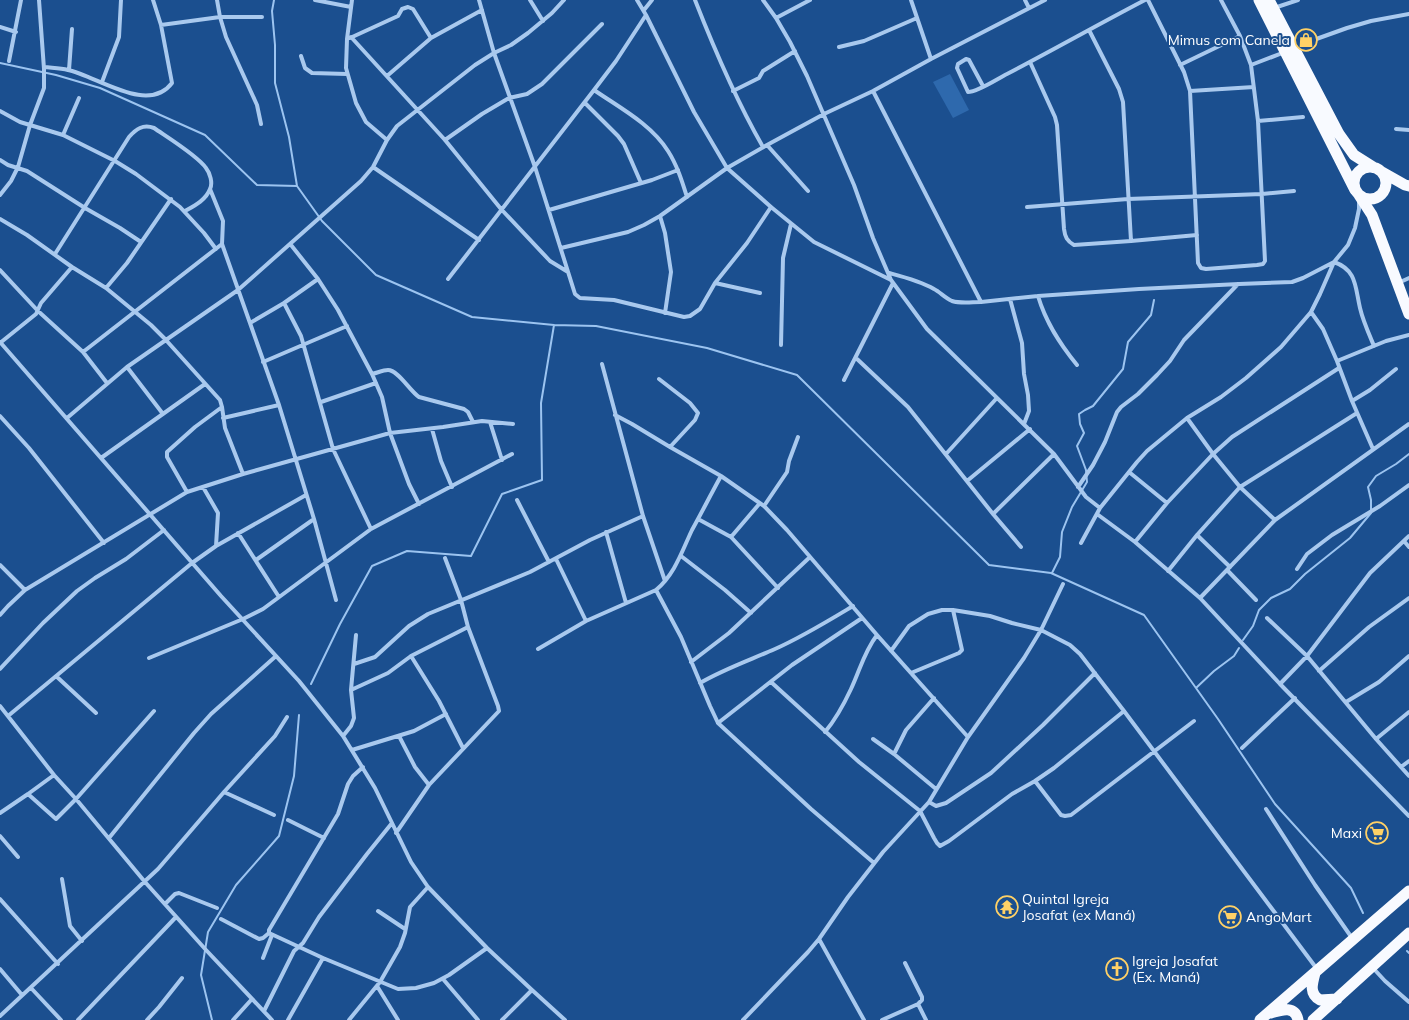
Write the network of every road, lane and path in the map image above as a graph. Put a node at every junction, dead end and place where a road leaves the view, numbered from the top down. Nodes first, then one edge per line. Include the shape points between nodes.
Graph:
1 (20, 0) edge
2 (39, 0) edge
3 (121, 0) edge
4 (152, 0) edge
5 (217, 0) edge
6 (315, 0) edge
7 (352, 0) edge
8 (479, 0) edge
9 (530, 0) edge
10 (564, 0) edge
11 (636, 0) edge
12 (652, 0) edge
13 (695, 0) edge
14 (763, 0) edge
15 (810, 0) edge
16 (911, 0) edge
17 (1025, 0) edge
18 (1045, 0) edge
19 (1146, 0) edge
20 (1221, 0) edge
21 (1259, 0) edge
22 (1298, 0) edge
23 (1271, 4) edge
24 (351, 7) junction
25 (1029, 8) junction
26 (482, 10) junction
27 (644, 10) junction
28 (1409, 14) edge
29 (646, 16) junction
30 (220, 17) junction
31 (262, 18) dead end
32 (776, 18) junction
33 (917, 18) junction
34 (543, 21) junction
35 (602, 24) dead end
36 (161, 25) junction
37 (0, 27) edge
38 (72, 29) dead end
39 (1089, 30) junction
40 (16, 32) junction
41 (1240, 36) junction
42 (349, 38) junction
43 (431, 38) junction
44 (839, 47) dead end
45 (1290, 49) junction
46 (795, 51) junction
47 (494, 53) junction
48 (301, 56) dead end
49 (931, 59) junction
50 (9, 61) dead end
51 (1030, 62) junction
52 (1180, 65) junction
53 (1251, 65) junction
54 (44, 68) junction
55 (69, 70) junction
56 (347, 74) junction
57 (387, 76) junction
58 (102, 82) junction
59 (983, 86) junction
60 (1254, 87) junction
61 (594, 90) junction
62 (733, 91) junction
63 (872, 91) junction
64 (1190, 91) junction
65 (80, 98) dead end
66 (509, 98) junction
67 (585, 102) junction
68 (0, 110) edge
69 (418, 110) junction
70 (824, 114) junction
71 (1303, 117) dead end
72 (1258, 121) junction
73 (261, 124) dead end
74 (30, 125) junction
75 (1396, 129) dead end
76 (1409, 130) edge
77 (63, 136) junction
78 (387, 140) junction
79 (445, 140) junction
80 (765, 146) junction
81 (0, 160) edge
82 (115, 161) junction
83 (18, 167) junction
84 (373, 167) junction
85 (535, 167) junction
86 (727, 168) junction
87 (678, 170) junction
88 (1377, 170) junction
89 (641, 183) junction
90 (1409, 186) edge
91 (210, 189) junction
92 (808, 191) dead end
93 (1294, 191) dead end
94 (1357, 193) junction
95 (1262, 194) junction
96 (0, 195) edge
97 (1195, 196) junction
98 (687, 197) junction
99 (171, 199) junction
100 (1128, 199) junction
101 (1063, 204) junction
102 (771, 207) junction
103 (1027, 207) dead end
104 (85, 208) junction
105 (501, 209) junction
106 (549, 210) junction
107 (185, 211) junction
108 (660, 216) junction
109 (0, 218) edge
110 (791, 224) junction
111 (1198, 235) junction
112 (479, 240) junction
113 (1131, 241) junction
114 (141, 242) junction
115 (222, 244) junction
116 (291, 245) junction
117 (561, 248) junction
118 (216, 249) junction
119 (55, 254) junction
120 (1334, 262) junction
121 (72, 267) junction
122 (0, 270) edge
123 (568, 272) junction
124 (889, 273) junction
125 (1409, 278) edge
126 (318, 279) junction
127 (448, 279) dead end
128 (892, 281) junction
129 (715, 283) junction
130 (1398, 283) junction
131 (1238, 284) junction
132 (106, 288) junction
133 (238, 290) junction
134 (760, 292) dead end
135 (1038, 296) junction
136 (1010, 299) junction
137 (284, 302) junction
138 (981, 302) junction
139 (38, 311) junction
140 (135, 312) junction
141 (1311, 312) junction
142 (665, 313) junction
143 (1409, 314) edge
144 (250, 323) junction
145 (347, 326) junction
146 (1409, 335) edge
147 (165, 339) junction
148 (0, 342) edge
149 (304, 344) junction
150 (781, 345) dead end
151 (1374, 346) junction
152 (83, 352) junction
153 (856, 358) junction
154 (1337, 361) junction
155 (263, 362) junction
156 (602, 364) dead end
157 (1077, 365) dead end
158 (128, 366) junction
159 (1339, 368) junction
160 (1396, 369) dead end
161 (372, 374) junction
162 (659, 379) dead end
163 (844, 380) dead end
164 (107, 383) junction
165 (376, 383) junction
166 (205, 384) junction
167 (996, 399) junction
168 (1352, 401) junction
169 (321, 402) junction
170 (278, 405) junction
171 (222, 407) junction
172 (1357, 412) junction
173 (163, 414) junction
174 (615, 415) junction
175 (0, 416) edge
176 (66, 418) junction
177 (223, 418) junction
178 (1187, 418) junction
179 (473, 422) junction
180 (490, 422) junction
181 (513, 424) dead end
182 (1024, 424) junction
183 (1409, 424) edge
184 (432, 428) junction
185 (1030, 429) junction
186 (390, 433) junction
187 (798, 436) dead end
188 (670, 448) junction
189 (333, 449) junction
190 (1374, 449) junction
191 (512, 454) dead end
192 (946, 454) junction
193 (1054, 454) junction
194 (1212, 454) junction
195 (102, 458) junction
196 (295, 460) junction
197 (502, 460) junction
198 (1129, 472) junction
199 (244, 474) junction
200 (721, 476) junction
201 (967, 481) junction
202 (1409, 485) edge
203 (1240, 486) junction
204 (203, 487) junction
205 (452, 487) junction
206 (1078, 487) junction
207 (187, 492) junction
208 (306, 495) junction
209 (517, 500) dead end
210 (1167, 503) junction
211 (419, 504) junction
212 (762, 504) junction
213 (1100, 508) junction
214 (150, 514) junction
215 (993, 514) junction
216 (1097, 514) junction
217 (643, 516) junction
218 (314, 519) junction
219 (698, 519) junction
220 (1275, 520) junction
221 (371, 529) junction
222 (164, 530) junction
223 (606, 532) junction
224 (238, 533) junction
225 (1197, 535) junction
226 (1409, 536) edge
227 (731, 537) junction
228 (1404, 540) junction
229 (1135, 542) junction
230 (104, 543) junction
231 (1081, 543) dead end
232 (216, 546) junction
233 (1021, 547) dead end
234 (1409, 547) edge
235 (681, 556) junction
236 (810, 557) junction
237 (445, 558) dead end
238 (556, 559) junction
239 (256, 560) junction
240 (326, 561) junction
241 (549, 562) junction
242 (192, 563) junction
243 (0, 565) edge
244 (1229, 569) junction
245 (1297, 569) dead end
246 (1168, 571) junction
247 (666, 581) junction
248 (1063, 584) dead end
249 (778, 588) junction
250 (25, 590) junction
251 (656, 590) junction
252 (279, 597) junction
253 (1200, 598) junction
254 (1409, 598) edge
255 (336, 600) dead end
256 (461, 600) junction
257 (1256, 600) dead end
258 (626, 603) junction
259 (853, 606) junction
260 (953, 610) junction
261 (751, 613) junction
262 (0, 616) edge
263 (862, 618) junction
264 (1267, 618) dead end
265 (243, 619) junction
266 (586, 621) junction
267 (468, 627) junction
268 (1041, 630) junction
269 (356, 635) dead end
270 (877, 635) junction
271 (538, 648) dead end
272 (891, 651) junction
273 (276, 656) junction
274 (411, 656) junction
275 (1307, 656) junction
276 (1409, 656) edge
277 (149, 658) dead end
278 (691, 662) junction
279 (354, 664) junction
280 (0, 669) edge
281 (1319, 670) junction
282 (911, 673) junction
283 (1095, 673) junction
284 (56, 676) junction
285 (772, 682) junction
286 (700, 683) junction
287 (1280, 684) junction
288 (351, 690) junction
289 (934, 698) junction
290 (1295, 698) junction
291 (1346, 702) junction
292 (1, 709) edge
293 (154, 711) dead end
294 (1124, 711) junction
295 (1409, 712) edge
296 (96, 713) dead end
297 (446, 714) junction
298 (8, 716) junction
299 (287, 717) dead end
300 (1194, 721) dead end
301 (718, 723) junction
302 (825, 732) junction
303 (344, 736) junction
304 (399, 736) junction
305 (968, 737) junction
306 (873, 739) dead end
307 (1376, 739) junction
308 (463, 748) junction
309 (1242, 748) dead end
310 (352, 750) junction
311 (1155, 752) junction
312 (894, 754) junction
313 (1409, 761) edge
314 (1401, 767) junction
315 (363, 768) junction
316 (54, 775) junction
317 (1409, 776) edge
318 (1035, 781) junction
319 (429, 785) junction
320 (936, 789) junction
321 (224, 792) junction
322 (28, 794) junction
323 (76, 800) junction
324 (929, 802) junction
325 (1266, 809) dead end
326 (920, 811) junction
327 (0, 813) edge
328 (274, 815) dead end
329 (1409, 816) edge
330 (288, 820) dead end
331 (392, 824) junction
332 (396, 833) junction
333 (0, 836) edge
334 (109, 838) junction
335 (324, 838) junction
336 (18, 857) dead end
337 (874, 863) junction
338 (62, 879) dead end
339 (145, 882) junction
340 (428, 887) junction
341 (1409, 891) edge
342 (0, 900) edge
343 (165, 904) junction
344 (217, 908) dead end
345 (378, 911) dead end
346 (176, 917) junction
347 (221, 919) dead end
348 (405, 929) junction
349 (270, 934) junction
350 (1409, 934) edge
351 (819, 939) junction
352 (1354, 940) junction
353 (82, 941) junction
354 (299, 946) junction
355 (487, 948) junction
356 (263, 958) dead end
357 (323, 958) junction
358 (905, 963) dead end
359 (58, 964) junction
360 (1372, 966) junction
361 (0, 969) edge
362 (1316, 972) junction
363 (182, 978) dead end
364 (442, 979) junction
365 (380, 982) junction
366 (377, 986) junction
367 (31, 988) junction
368 (532, 990) junction
369 (22, 995) junction
370 (252, 999) junction
371 (1337, 999) junction
372 (1409, 1002) edge
373 (918, 1004) junction
374 (264, 1011) junction
375 (0, 1016) edge
376 (1262, 1018) edge
377 (62, 1020) edge
378 (78, 1020) edge
379 (147, 1020) edge
380 (233, 1020) edge
381 (272, 1020) edge
382 (288, 1020) edge
383 (348, 1020) edge
384 (398, 1020) edge
385 (478, 1020) edge
386 (502, 1020) edge
387 (565, 1020) edge
388 (743, 1020) edge
389 (864, 1020) edge
390 (882, 1020) edge
391 (926, 1020) edge
392 (1298, 1020) edge
393 (1313, 1020) edge

1 - 40 street
2 - 54 street
3 - 58 street via 119,37
4 - 36 street
5 - 30 street
6 - 24 street
7 - 24 street
8 - 26 street
9 - 34 street
10 - 34 street
11 - 27 street
12 - 27 street
13 - 62 street
14 - 32 street
15 - 32 street
16 - 33 street
17 - 25 street
18 - 25 street
19 - 39 street
19 - 52 street
20 - 41 street
21 - 45 highway
22 - 23 street
23 - 45 highway
24 - 42 street
25 - 49 street
26 - 43 street
26 - 47 street
27 - 29 street
28 - 45 street via 1347,28
29 - 61 street
29 - 86 street via 694,112
30 - 31 street
30 - 36 street
30 - 73 street via 257,105
32 - 46 street
33 - 44 street via 870,38
33 - 49 street
34 - 47 street via 511,45
35 - 66 street via 542,84 526,94
36 - 58 street via 172,83 167,89 140,96 109,87
37 - 40 street
38 - 55 street
39 - 51 street
39 - 100 street via 1122,96
40 - 50 street
41 - 52 street
41 - 53 street
42 - 43 street via 398,16 402,9 408,7 413,9
42 - 56 street
42 - 57 street
43 - 57 street
45 - 53 street
45 - 88 highway via 1354,155
45 - 94 highway
46 - 62 street via 763,71 759,78
46 - 70 street
47 - 66 street
47 - 69 street
48 - 56 street via 305,68 312,73
49 - 63 street
51 - 59 street
51 - 101 street via 1057,125
52 - 64 street
53 - 60 street
54 - 55 street
54 - 74 street via 43,90
55 - 58 street
56 - 78 street via 356,103 366,122
57 - 69 street
59 - 59 street via 968,92 957,68 958,64 969,60
60 - 64 street
60 - 72 street
61 - 67 street
61 - 87 street via 652,132 668,150
62 - 80 street
63 - 70 street
63 - 138 street
64 - 97 street
65 - 77 street
66 - 79 street
66 - 85 street
67 - 85 street
67 - 89 street via 618,136
68 - 74 street
69 - 78 street via 397,126
69 - 79 street
70 - 80 street
70 - 124 street
71 - 72 street
72 - 95 street
74 - 77 street
74 - 83 street
75 - 76 street
77 - 82 street
78 - 84 street
79 - 105 street
80 - 86 street
80 - 92 street
81 - 83 street
82 - 91 street via 134,131 149,126 200,161 209,173
82 - 99 street
82 - 104 street
83 - 96 street
83 - 104 street
84 - 112 street
84 - 116 street
85 - 105 street
85 - 106 street
86 - 98 street
86 - 102 street
87 - 89 street
87 - 98 street
88 - 90 highway
88 - 94 highway via 1363,169 1356,176 1354,185
88 - 94 highway via 1386,182 1384,192 1374,199
89 - 106 street
91 - 107 street via 202,200
91 - 115 street via 223,221
93 - 95 street
94 - 120 street via 1359,209 1355,228 1348,245
94 - 130 highway via 1372,215
95 - 97 street
95 - 111 street via 1265,261 1263,264 1200,268
97 - 100 street
97 - 111 street
98 - 108 street
99 - 107 street
99 - 114 street
100 - 101 street
100 - 113 street
101 - 103 street
101 - 113 street via 1065,236 1068,242 1074,245
102 - 110 street
102 - 129 street via 747,243
104 - 114 street
104 - 119 street
105 - 112 street
105 - 123 street via 550,261
106 - 117 street
107 - 118 street
108 - 117 street via 628,232
108 - 142 street via 666,233 672,272
109 - 119 street
110 - 128 street via 816,244
110 - 150 street via 783,258
111 - 113 street
112 - 127 street
114 - 132 street
115 - 118 street
115 - 133 street
116 - 126 street
116 - 133 street
117 - 123 street
118 - 140 street
119 - 121 street
120 - 131 street via 1292,282
120 - 141 street
120 - 151 street via 1345,266 1355,283 1360,308
121 - 132 street
121 - 139 street via 41,303
122 - 139 street
123 - 142 street via 575,294 580,298 614,300
124 - 128 street
124 - 138 street via 925,284 953,302
125 - 130 street
126 - 137 street
126 - 145 street
128 - 153 street
128 - 167 street via 927,329
129 - 134 street
129 - 142 street via 696,313 684,317
130 - 143 highway
131 - 135 street
131 - 206 street via 1184,340 1157,375 1121,406 1093,465
132 - 140 street
133 - 144 street
133 - 147 street
135 - 136 street
135 - 157 street via 1050,326
136 - 138 street
136 - 182 street via 1022,343 1028,395 1029,411
137 - 144 street
137 - 149 street
139 - 148 street
139 - 152 street
140 - 147 street
140 - 152 street
141 - 154 street via 1323,330
141 - 178 street via 1281,347 1246,378
144 - 155 street
145 - 149 street
145 - 161 street
146 - 151 street
147 - 158 street
147 - 166 street
148 - 176 street
149 - 155 street
149 - 169 street
151 - 154 street
152 - 164 street
153 - 163 street
153 - 192 street via 908,407
154 - 159 street
155 - 170 street
156 - 174 street
158 - 164 street
158 - 173 street
159 - 168 street
159 - 194 street via 1241,431
160 - 168 street
161 - 165 street
161 - 179 street via 391,370 419,397 464,409
162 - 188 street via 690,403 698,413 695,420
164 - 176 street
165 - 169 street
165 - 186 street via 382,397
166 - 171 street via 220,400
166 - 173 street
167 - 182 street
167 - 192 street
168 - 172 street
169 - 189 street
170 - 177 street
170 - 196 street
171 - 177 street
171 - 207 street via 195,427 166,454
172 - 190 street
172 - 203 street
173 - 195 street
174 - 188 street
174 - 217 street
175 - 230 street via 29,448
176 - 195 street
177 - 199 street
178 - 194 street
178 - 198 street via 1147,451
179 - 180 street
179 - 184 street
180 - 181 street
180 - 197 street
182 - 185 street
183 - 190 street
184 - 186 street
184 - 205 street via 441,461
185 - 193 street
185 - 201 street
186 - 189 street
186 - 211 street
187 - 212 street via 787,472
188 - 200 street
189 - 196 street
189 - 221 street
190 - 220 street
191 - 197 street
192 - 201 street
193 - 206 street
193 - 215 street
194 - 203 street
194 - 210 street
195 - 214 street
196 - 199 street
196 - 208 street
197 - 205 street
198 - 210 street
198 - 213 street
199 - 204 street
200 - 212 street
200 - 219 street
201 - 215 street
202 - 245 street via 1332,535 1307,554
203 - 220 street
203 - 225 street
204 - 207 street
204 - 232 street via 218,513
205 - 211 street
206 - 213 street
207 - 214 street
208 - 218 street
208 - 224 street
209 - 241 street
210 - 229 street
211 - 221 street
212 - 227 street
212 - 236 street
213 - 216 street
214 - 222 street
214 - 230 street
215 - 233 street
216 - 229 street
216 - 231 street
217 - 223 street
217 - 247 street
218 - 239 street
218 - 240 street
219 - 227 street
219 - 235 street
220 - 244 street
221 - 240 street
222 - 242 street
222 - 280 street via 126,559 76,591
223 - 238 street
223 - 258 street
224 - 232 street
224 - 239 street
225 - 244 street
225 - 246 street
226 - 228 street
227 - 249 street
228 - 234 street
228 - 275 street via 1370,573
229 - 246 street
230 - 250 street
232 - 242 street
235 - 247 street
235 - 261 street
236 - 249 street
236 - 259 street
237 - 256 street
238 - 241 street
238 - 266 street
239 - 252 street
240 - 252 street
240 - 255 street
241 - 256 street
242 - 265 street
242 - 284 street
243 - 250 street
244 - 253 street
244 - 257 street
246 - 253 street
247 - 251 street
248 - 268 street
249 - 261 street
250 - 262 street
251 - 258 street
251 - 278 street
252 - 265 street
253 - 287 street
254 - 281 street via 1369,627
256 - 267 street
256 - 279 street via 419,620 397,636 378,655
258 - 266 street
259 - 263 street
259 - 286 street via 775,649
260 - 268 street via 985,614
260 - 272 street via 928,614 918,620 909,626
260 - 282 street via 962,650
261 - 278 street
263 - 270 street
263 - 285 street via 792,665
264 - 275 street
265 - 273 street
265 - 277 street
266 - 271 street
267 - 274 street
267 - 308 street via 499,711
268 - 283 street via 1070,645
268 - 305 street via 1017,669
269 - 279 street
270 - 272 street
270 - 302 street via 869,646 852,688
272 - 282 street
273 - 303 street
273 - 334 street via 211,714
274 - 288 street via 392,671
274 - 297 street
275 - 281 street
275 - 287 street
276 - 291 street via 1379,682
278 - 286 street
279 - 288 street
281 - 291 street
282 - 289 street
283 - 294 street
283 - 324 street via 991,773 946,803 936,806
284 - 296 street
284 - 298 street
285 - 301 street
285 - 302 street
286 - 301 street
287 - 290 street
288 - 303 street via 354,718
289 - 305 street
289 - 312 street via 906,730
290 - 309 street
290 - 329 street
291 - 307 street
292 - 298 street
293 - 323 street
294 - 311 street
294 - 318 street
295 - 307 street
297 - 304 street
297 - 308 street
298 - 316 street
299 - 321 street via 274,736
300 - 311 street
301 - 337 street
302 - 326 street
303 - 310 street
304 - 310 street
304 - 319 street via 415,767
305 - 320 street
306 - 312 street
307 - 314 street
308 - 319 street
310 - 315 street
311 - 318 street via 1071,815 1061,815
311 - 362 street
312 - 320 street
313 - 314 street
314 - 317 street
315 - 331 street
315 - 335 street via 348,784 338,814
316 - 322 street
316 - 323 street
318 - 326 street via 1012,794 940,846
319 - 332 street
320 - 324 street
321 - 328 street
321 - 339 street via 178,848
322 - 323 street via 56,819
322 - 327 street
323 - 334 street
324 - 326 street
325 - 352 street via 1315,886
326 - 337 street
330 - 335 street
331 - 332 street
331 - 354 street via 362,859
332 - 340 street
333 - 336 street
334 - 339 street
335 - 349 street via 269,930
337 - 351 street
338 - 353 street via 70,926
339 - 343 street
339 - 353 street
340 - 348 street via 410,907
340 - 355 street
341 - 352 highway
342 - 359 street
343 - 344 street via 179,893
343 - 346 street
345 - 348 street
346 - 370 street
346 - 378 street
347 - 349 street via 259,939
348 - 365 street via 397,952
349 - 354 street
349 - 356 street
350 - 360 highway
351 - 388 street
351 - 389 street
352 - 362 highway
353 - 359 street
354 - 357 street
354 - 374 street via 294,951
355 - 364 street
355 - 368 street
357 - 365 street
357 - 382 street
358 - 373 street via 922,997
359 - 367 street
360 - 371 highway
360 - 372 street
361 - 369 street
362 - 371 highway via 1312,987 1314,995 1320,1000
362 - 376 highway
363 - 379 street
364 - 365 street via 426,986 406,989
364 - 385 street
365 - 366 street
366 - 383 street
366 - 384 street
367 - 369 street
367 - 377 street
368 - 386 street
368 - 387 street
369 - 375 street
370 - 374 street
370 - 380 street
371 - 393 highway
373 - 390 street
373 - 391 street
374 - 381 street
376 - 392 highway via 1287,1009 1294,1012

